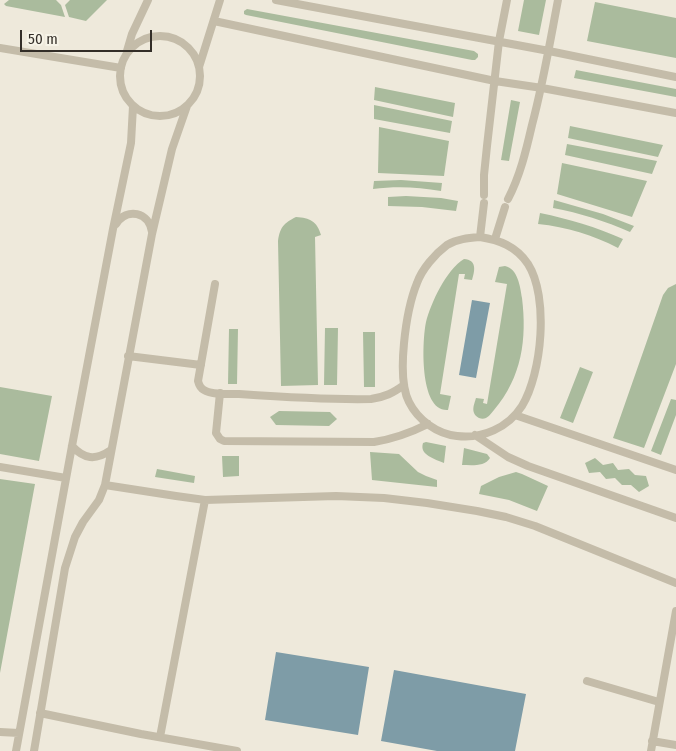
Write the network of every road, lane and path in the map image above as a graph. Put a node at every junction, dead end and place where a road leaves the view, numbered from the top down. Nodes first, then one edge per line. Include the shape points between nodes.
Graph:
1 (148, 0) edge
2 (220, 0) edge
3 (276, 0) edge
4 (507, 0) edge
5 (558, 0) edge
6 (214, 21) junction
7 (500, 41) junction
8 (0, 48) edge
9 (549, 51) junction
10 (125, 56) junction
11 (199, 67) junction
12 (121, 68) junction
13 (676, 77) edge
14 (496, 80) junction
15 (542, 88) junction
16 (133, 106) junction
17 (187, 106) junction
18 (676, 114) edge
19 (114, 229) junction
20 (152, 234) junction
21 (480, 237) junction
22 (495, 240) junction
23 (214, 284) dead end
24 (128, 356) junction
25 (201, 365) junction
26 (404, 385) junction
27 (220, 393) junction
28 (515, 415) junction
29 (428, 424) junction
30 (475, 436) junction
31 (72, 446) junction
32 (111, 450) junction
33 (0, 467) edge
34 (676, 470) edge
35 (66, 478) junction
36 (105, 485) junction
37 (205, 500) junction
38 (676, 518) edge
39 (676, 584) edge
40 (676, 611) edge
41 (587, 681) dead end
42 (659, 702) junction
43 (40, 713) junction
44 (0, 732) edge
45 (19, 733) junction
46 (160, 737) junction
47 (652, 741) junction
48 (676, 745) edge
49 (16, 751) edge
50 (34, 751) edge
51 (237, 751) edge
52 (650, 751) edge

1 - 10 lane
2 - 6 lane
3 - 7 lane
4 - 7 lane
5 - 9 lane
6 - 11 lane
6 - 14 lane
7 - 9 lane
7 - 14 lane
8 - 12 lane
9 - 13 lane
9 - 15 lane
10 - 11 lane via 142,40 166,36 188,46
10 - 12 lane
11 - 17 lane via 198,88
12 - 16 lane via 122,89
14 - 15 lane
14 - 21 lane
15 - 18 lane
15 - 22 lane via 524,157
16 - 17 lane via 154,116 166,116
16 - 19 lane via 131,143
17 - 20 lane via 172,150
19 - 20 lane via 122,217 135,214 148,221
19 - 31 lane
20 - 24 lane
21 - 22 lane
21 - 26 lane via 461,239 448,245 434,257 417,282 406,329
22 - 28 lane via 507,244 528,264 539,294 541,332 535,372 529,392
23 - 25 lane
24 - 25 lane
24 - 32 lane
25 - 27 lane via 200,388
26 - 27 lane via 393,393 371,399
26 - 29 lane via 409,402
27 - 29 lane via 216,433 224,441 374,442 402,436
28 - 30 lane via 503,426
28 - 34 lane
29 - 30 lane via 446,434
30 - 38 lane via 528,466
31 - 32 lane via 78,452 94,457
31 - 35 lane
32 - 36 lane
33 - 35 lane
35 - 45 lane
36 - 37 lane
36 - 43 lane via 69,552
37 - 39 lane via 336,496 384,498 477,511 535,526
37 - 46 lane
40 - 42 lane
41 - 42 lane
42 - 47 lane
43 - 46 lane
43 - 50 lane
44 - 45 lane
45 - 49 lane
46 - 51 lane
47 - 48 lane
47 - 52 lane

